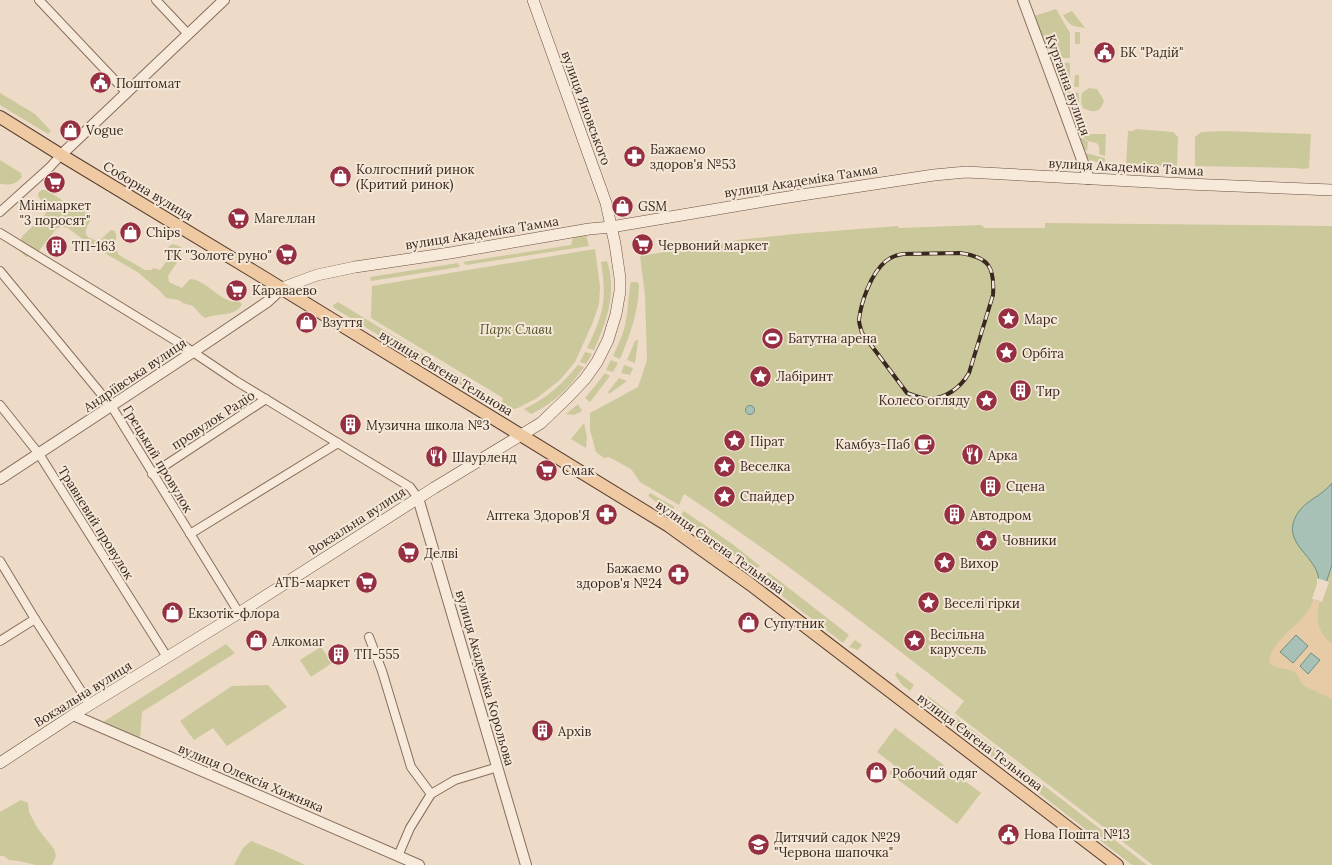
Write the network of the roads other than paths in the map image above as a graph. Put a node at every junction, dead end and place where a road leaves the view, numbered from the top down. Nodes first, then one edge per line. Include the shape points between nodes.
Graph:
1 (39, 0) edge
2 (156, 0) edge
3 (224, 0) edge
4 (533, 0) edge
5 (1023, 0) edge
6 (188, 34) junction
7 (126, 92) junction
8 (0, 117) edge
9 (61, 155) junction
10 (1089, 179) junction
11 (1332, 190) edge
12 (0, 212) edge
13 (611, 227) junction
14 (0, 233) edge
15 (0, 271) edge
16 (282, 288) junction
17 (193, 352) junction
18 (266, 399) junction
19 (0, 404) edge
20 (112, 407) junction
21 (520, 435) junction
22 (338, 443) junction
23 (39, 454) junction
24 (152, 474) junction
25 (0, 479) edge
26 (418, 498) junction
27 (190, 534) junction
28 (0, 561) edge
29 (239, 612) junction
30 (35, 618) junction
31 (369, 637) dead end
32 (0, 641) edge
33 (167, 657) junction
34 (90, 705) junction
35 (73, 715) junction
36 (0, 763) edge
37 (498, 767) junction
38 (431, 794) junction
39 (398, 856) junction
40 (419, 865) edge
41 (526, 865) edge
42 (1118, 865) edge

1 - 7 street
2 - 6 street
3 - 6 street
4 - 13 main road, вулиця Яновського via 606,203
5 - 10 street, Курганна вулиця
6 - 7 street
7 - 9 street
8 - 9 main road, Соборна вулиця
9 - 12 street
9 - 16 main road, Соборна вулиця
10 - 11 main road, вулиця Академіка Тамма
10 - 13 main road, вулиця Академіка Тамма via 966,172 934,175
13 - 16 main road, вулиця Академіка Тамма via 355,267 317,275
13 - 21 main road, Вокзальна вулиця via 620,291 608,340 585,379 541,423
14 - 17 street
15 - 20 street, Грецький провулок
16 - 17 street, Андріївська вулиця via 267,302
16 - 21 main road, вулиця Євгена Тельнова
17 - 18 street
17 - 20 street, Андріївська вулиця
18 - 22 street
18 - 24 street, провулок Радіо
19 - 23 street, Травневий провулок
20 - 23 street, Андріївська вулиця
20 - 24 street, Грецький провулок
21 - 26 main road, Вокзальна вулиця
21 - 42 main road, вулиця Євгена Тельнова via 669,526 750,584
22 - 26 street via 410,487
22 - 27 street
23 - 25 street, Андріївська вулиця
23 - 33 street, Травневий провулок
24 - 27 street, Грецький провулок
26 - 29 main road, Вокзальна вулиця
26 - 37 street, вулиця Академіка Корольова
27 - 29 street, Грецький провулок
28 - 30 street
29 - 33 main road, Вокзальна вулиця
30 - 32 street
30 - 34 street
31 - 38 street via 411,767
33 - 34 main road, Вокзальна вулиця
34 - 35 main road, Вокзальна вулиця
35 - 36 main road, Вокзальна вулиця
35 - 39 street, вулиця Олексія Хижняка
37 - 38 street via 455,780
37 - 41 street, вулиця Академіка Корольова
38 - 39 street via 410,828
39 - 40 street, вулиця Олексія Хижняка

